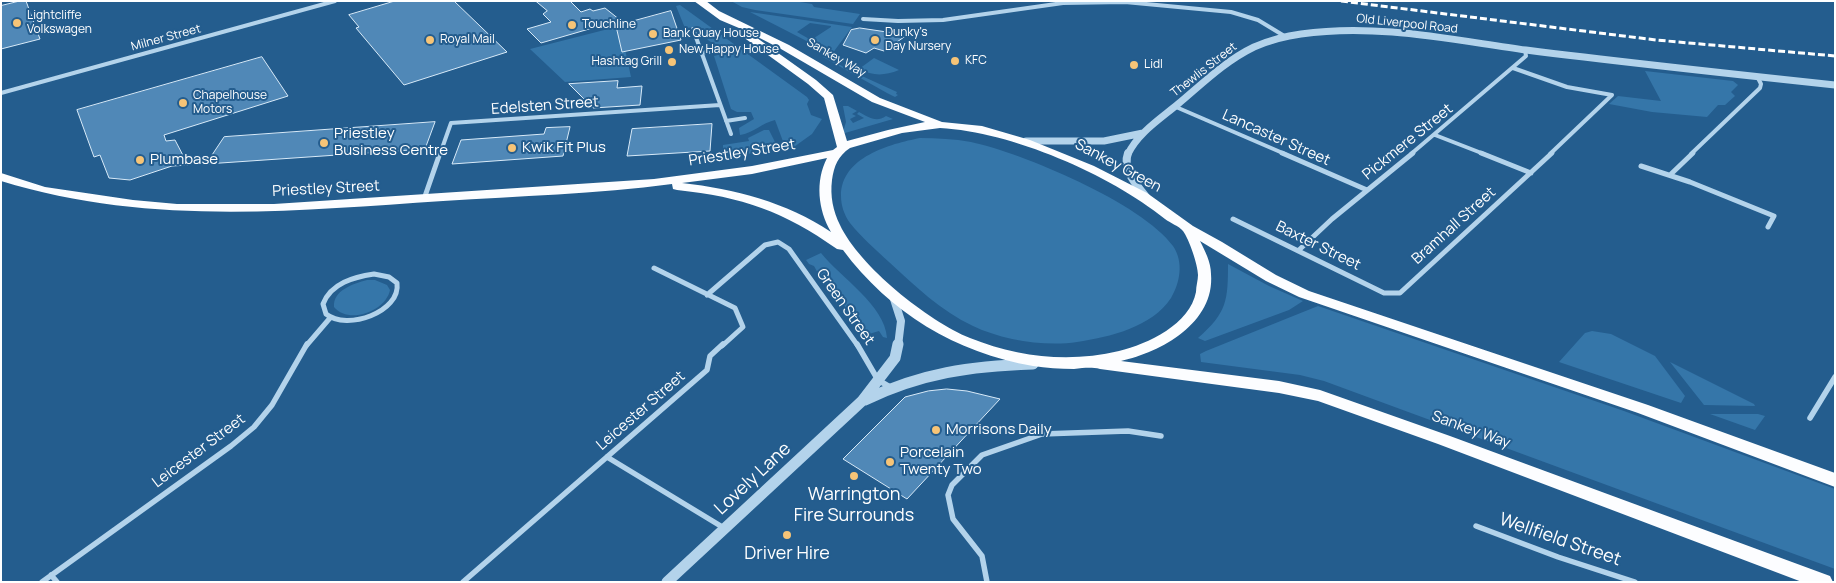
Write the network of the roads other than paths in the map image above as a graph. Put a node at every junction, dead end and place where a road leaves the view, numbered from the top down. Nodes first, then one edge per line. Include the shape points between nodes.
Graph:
1 (335, 1) edge
2 (699, 1) edge
3 (1063, 2) edge
4 (716, 13) junction
5 (863, 19) dead end
6 (693, 29) dead end
7 (1286, 37) junction
8 (727, 49) dead end
9 (1525, 50) junction
10 (701, 53) junction
11 (1513, 68) junction
12 (1757, 76) junction
13 (1835, 84) edge
14 (1, 94) edge
15 (720, 105) junction
16 (1176, 107) junction
17 (745, 118) dead end
18 (726, 121) junction
19 (942, 124) junction
20 (1142, 133) junction
21 (731, 134) dead end
22 (1435, 135) junction
23 (1026, 142) junction
24 (839, 150) junction
25 (1641, 166) dead end
26 (1531, 173) junction
27 (1670, 176) junction
28 (1, 177) edge
29 (654, 183) junction
30 (1367, 190) junction
31 (1146, 197) junction
32 (424, 199) junction
33 (1233, 219) dead end
34 (1768, 227) dead end
35 (1188, 229) junction
36 (848, 250) junction
37 (1299, 250) junction
38 (654, 268) dead end
39 (1392, 294) joint
40 (707, 295) junction
41 (893, 296) junction
42 (330, 318) junction
43 (1052, 363) junction
44 (1092, 363) junction
45 (878, 380) junction
46 (1834, 381) edge
47 (890, 387) junction
48 (862, 402) junction
49 (1810, 418) dead end
50 (1161, 436) dead end
51 (607, 457) junction
52 (1835, 480) edge
53 (1476, 526) dead end
54 (724, 529) junction
55 (51, 575) junction
56 (42, 582) edge
57 (57, 582) edge
58 (463, 582) edge
59 (667, 582) edge
60 (987, 582) edge
61 (1635, 582) edge
62 (1824, 582) edge

1 - 14 street, Milner Street
2 - 4 highway, Sankey Way
3 - 5 street via 943,20
3 - 7 street via 1125,2 1231,12 1258,20
4 - 19 highway, Sankey Way via 785,47 876,100
4 - 24 highway, Sankey Way via 822,90 831,102
6 - 10 street
7 - 9 street, Old Liverpool Road via 1325,30 1366,30
7 - 16 street, Thewlis Street via 1256,46 1230,62
8 - 10 street
9 - 11 street, Pickmere Street via 1526,56
9 - 12 street, Old Liverpool Road
10 - 15 street
11 - 22 street, Pickmere Street
11 - 26 street, Bramhall Street via 1568,87 1612,95
12 - 13 street, Old Liverpool Road
12 - 27 street via 1760,88
15 - 18 street
15 - 32 street, Edelsten Street via 451,123
16 - 20 street, Thewlis Street
16 - 30 street, Lancaster Street
17 - 18 street
18 - 21 street
19 - 23 highway, Sankey Green
19 - 24 highway, Sankey Green via 899,130
20 - 23 street, Thewlis Street via 1104,141
20 - 31 street, Thewlis Street via 1126,162
22 - 26 street
22 - 30 street, Pickmere Street
23 - 31 highway, Sankey Green
24 - 29 highway, Priestley Street via 752,170
24 - 36 highway, Sankey Green via 827,171 824,191 827,214
25 - 27 street
26 - 39 street, Bramhall Street via 1400,293
27 - 34 street via 1774,216
28 - 32 highway, Priestley Street via 78,197 177,208 274,208
29 - 32 highway, Priestley Street
29 - 36 highway, Priestley Street via 725,192 768,203 821,231
30 - 37 street, Pickmere Street
31 - 35 highway, Sankey Green
33 - 37 street, Baxter Street
35 - 44 highway, Sankey Green via 1205,275 1196,310 1163,340 1133,353
35 - 52 highway via 1252,268 1304,294 1644,409
36 - 41 highway, Sankey Green
37 - 39 street, Baxter Street via 1384,293
38 - 40 street, Leicester Street
40 - 45 street, Green Street via 765,245 778,242 789,249
40 - 51 street, Leicester Street via 735,308 743,327 710,356 707,370
41 - 43 highway, Sankey Green via 916,316 967,343
41 - 45 street, Lovely Lane via 900,321 898,347 895,358
42 - 42 street via 322,306 340,284 374,274 392,278 397,284 395,298 378,313 352,321
42 - 55 street, Leicester Street via 310,339 272,405 254,427
43 - 44 highway, Sankey Green
43 - 47 street, Lovely Lane via 938,371
44 - 62 highway, Sankey Way via 1279,387 1320,396
45 - 47 street
45 - 48 street, Lovely Lane
46 - 49 street
47 - 48 street, Lovely Lane
48 - 54 street, Lovely Lane
50 - 60 street via 1128,431 1042,434 982,455 952,485 948,495 953,519 982,556
51 - 54 street
51 - 58 street, Leicester Street
53 - 61 street, Wellfield Street
54 - 59 street, Lovely Lane
55 - 56 street, Leicester Street
55 - 57 street

